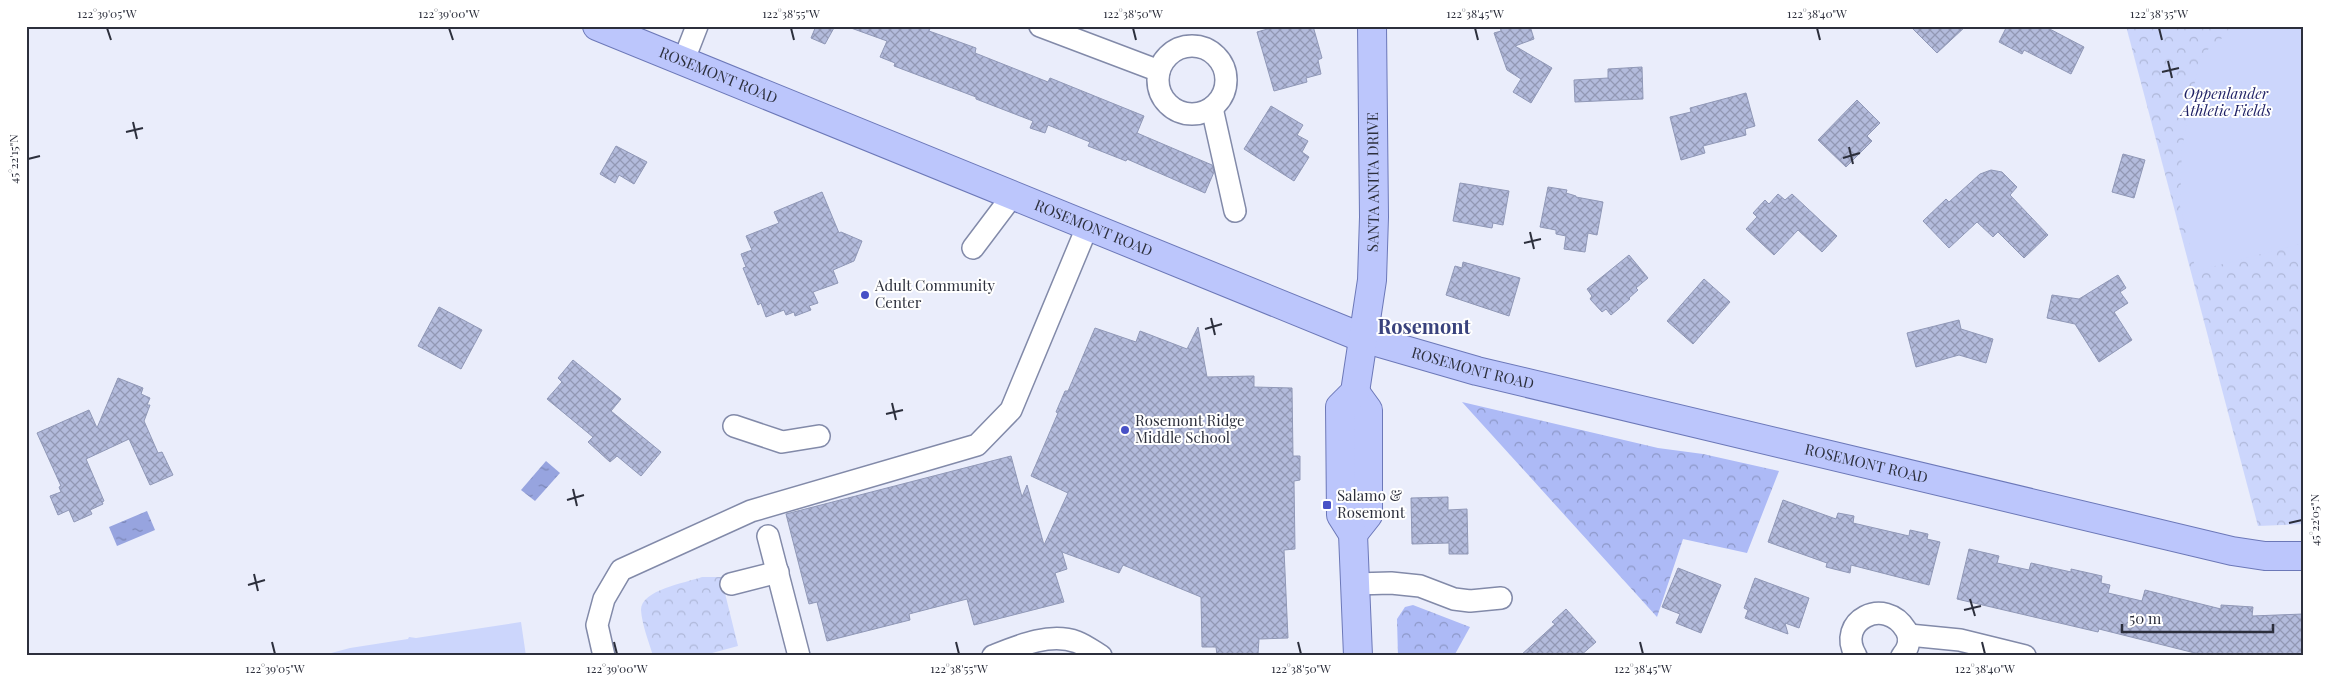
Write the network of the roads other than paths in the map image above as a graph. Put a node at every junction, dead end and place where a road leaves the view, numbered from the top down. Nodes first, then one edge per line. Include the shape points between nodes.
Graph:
1 (597, 26) edge
2 (697, 26) edge
3 (1040, 26) edge
4 (1372, 26) edge
5 (683, 62) junction
6 (1159, 71) junction
7 (1212, 108) junction
8 (1013, 195) junction
9 (1235, 211) dead end
10 (1088, 225) junction
11 (973, 248) dead end
12 (1363, 338) junction
13 (734, 426) dead end
14 (819, 436) dead end
15 (768, 536) dead end
16 (2303, 556) edge
17 (778, 572) junction
18 (731, 584) dead end
19 (1355, 584) junction
20 (1501, 598) dead end
21 (1909, 635) junction
22 (604, 656) edge
23 (799, 656) edge
24 (993, 656) edge
25 (1101, 656) edge
26 (1358, 656) edge
27 (1856, 656) edge
28 (1902, 656) edge
29 (2025, 656) edge

1 - 5 main road, ROSEMONT ROAD
2 - 5 street
3 - 6 street
4 - 12 main road, SANTA ANITA DRIVE via 1374,250
5 - 8 main road, ROSEMONT ROAD
6 - 7 street via 1160,93 1167,104 1182,113 1197,114
6 - 7 street via 1164,60 1183,46 1196,45 1210,50 1218,56 1227,73 1226,88
7 - 9 street
8 - 10 main road, ROSEMONT ROAD
8 - 11 street
10 - 12 main road, ROSEMONT ROAD
10 - 22 street via 1011,410 977,445 751,511 621,570 604,599 597,625
12 - 16 main road, ROSEMONT ROAD via 1492,375 2232,551 2265,556
12 - 19 main road, SANTA ANITA DRIVE via 1355,392 1340,407 1341,515 1353,534
13 - 14 street via 782,442
15 - 17 street
17 - 18 street
17 - 23 street
19 - 20 street via 1420,586 1470,601
19 - 26 main road
21 - 27 street via 1894,616 1876,613 1865,617 1855,624 1850,635
21 - 28 street
21 - 29 street via 1960,640
24 - 25 street via 1043,639 1064,638 1078,642

